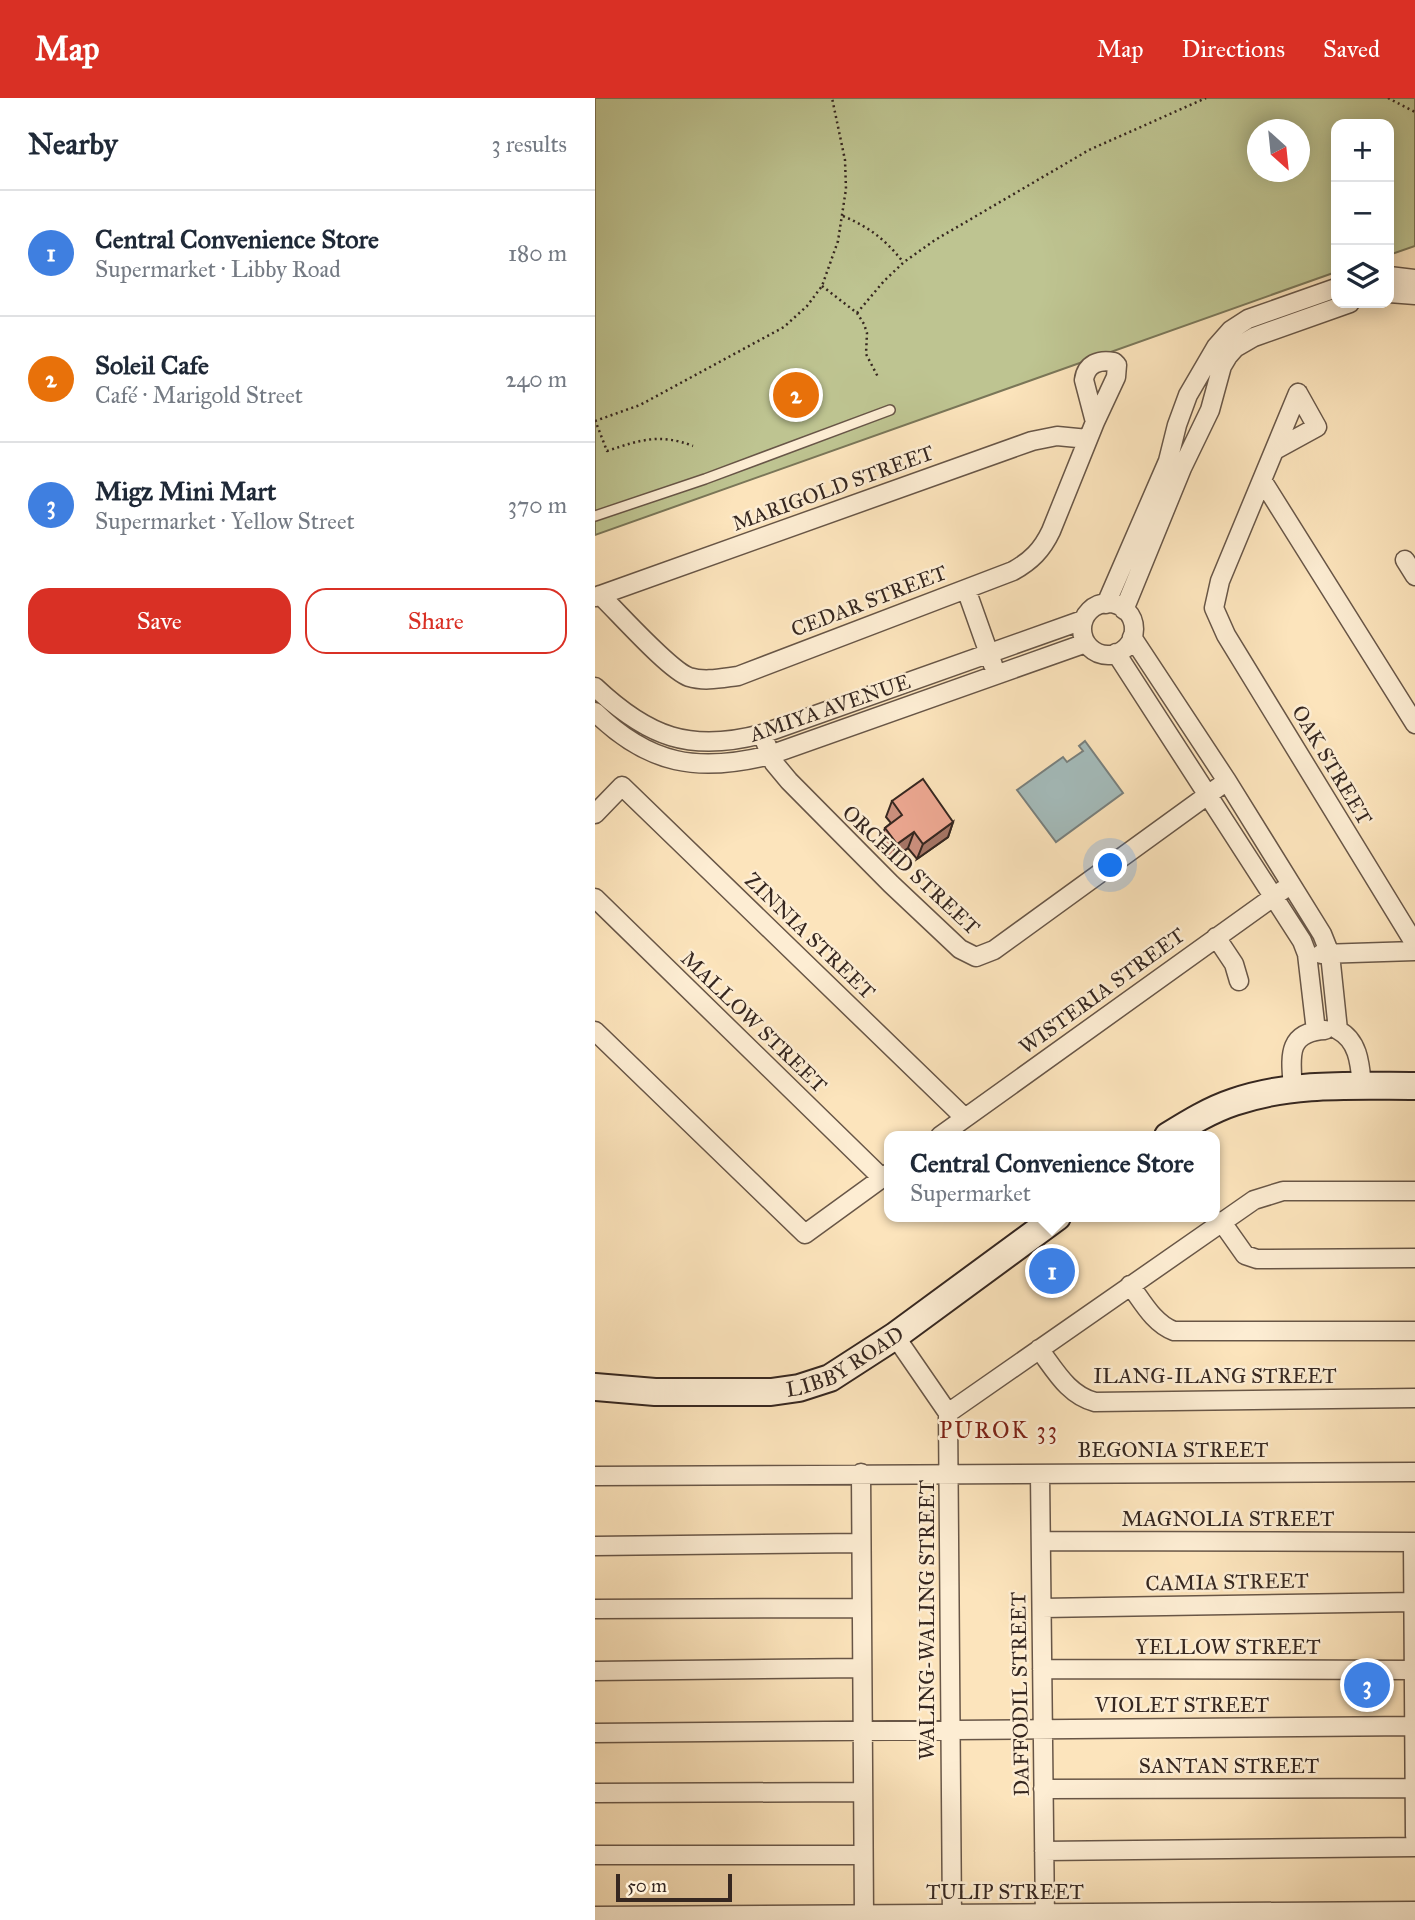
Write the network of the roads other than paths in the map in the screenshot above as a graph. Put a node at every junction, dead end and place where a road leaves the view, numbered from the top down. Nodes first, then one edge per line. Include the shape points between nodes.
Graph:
1 (1394, 277) edge
2 (1415, 279) edge
3 (1331, 290) edge
4 (1394, 293) edge
5 (1415, 295) edge
6 (1335, 308) edge
7 (1230, 342) junction
8 (890, 410) dead end
9 (1095, 422) dead end
10 (1088, 439) junction
11 (1275, 450) dead end
12 (1180, 454) junction
13 (1262, 480) junction
14 (595, 516) edge
15 (1405, 560) dead end
16 (1415, 576) edge
17 (966, 589) junction
18 (598, 596) edge
19 (1106, 604) junction
20 (1125, 610) junction
21 (1083, 620) junction
22 (1132, 637) junction
23 (1086, 643) junction
24 (1116, 653) junction
25 (989, 654) junction
26 (997, 674) junction
27 (595, 687) edge
28 (595, 712) edge
29 (1415, 724) edge
30 (762, 734) junction
31 (769, 755) junction
32 (1227, 781) junction
33 (1209, 794) junction
34 (595, 814) edge
35 (1291, 884) junction
36 (1274, 897) junction
37 (595, 898) edge
38 (1216, 937) junction
39 (1415, 944) edge
40 (1415, 951) edge
41 (1307, 954) junction
42 (1330, 954) junction
43 (1239, 981) dead end
44 (1338, 1030) junction
45 (595, 1031) edge
46 (1316, 1031) junction
47 (1362, 1086) junction
48 (1415, 1086) edge
49 (1293, 1089) junction
50 (965, 1118) junction
51 (947, 1131) edge
52 (1176, 1131) edge
53 (884, 1173) edge
54 (884, 1176) edge
55 (1415, 1191) edge
56 (1221, 1221) joint
57 (1050, 1222) edge
58 (1220, 1222) edge
59 (1415, 1258) edge
60 (1130, 1285) junction
61 (1415, 1331) edge
62 (895, 1336) junction
63 (1039, 1349) junction
64 (595, 1387) edge
65 (1415, 1398) edge
66 (948, 1413) junction
67 (1415, 1472) edge
68 (861, 1473) junction
69 (949, 1473) junction
70 (1040, 1474) junction
71 (595, 1476) edge
72 (1041, 1541) junction
73 (1414, 1542) edge
74 (862, 1543) junction
75 (595, 1546) edge
76 (1414, 1602) edge
77 (862, 1608) junction
78 (1042, 1608) junction
79 (595, 1609) edge
80 (862, 1668) junction
81 (1042, 1669) junction
82 (1414, 1670) edge
83 (595, 1671) edge
84 (1414, 1726) edge
85 (1043, 1729) junction
86 (951, 1730) junction
87 (863, 1731) junction
88 (595, 1733) edge
89 (1415, 1788) edge
90 (1043, 1789) junction
91 (863, 1792) junction
92 (595, 1793) edge
93 (1415, 1836) edge
94 (1415, 1847) edge
95 (1044, 1851) junction
96 (595, 1855) edge
97 (863, 1855) junction
98 (1415, 1912) edge
99 (595, 1916) edge
100 (864, 1916) junction
101 (1256, 1916) edge
102 (1305, 1916) edge
103 (1356, 1916) edge
104 (952, 1917) edge
105 (1045, 1917) edge
106 (1097, 1917) edge
107 (1149, 1917) edge
108 (1201, 1917) edge

1 - 2 street
3 - 7 street via 1248,319
4 - 5 street
6 - 7 street
7 - 12 street via 1210,410
7 - 12 street via 1209,357 1188,395 1177,425
8 - 14 lane
9 - 10 street, CEDAR STREET
10 - 17 street, CEDAR STREET via 1045,545 1013,571
10 - 18 street, MARIGOLD STREET via 1058,436 1032,441
11 - 13 street
12 - 19 street
12 - 20 street
13 - 29 street
13 - 39 street, OAK STREET via 1220,581 1214,608 1226,635
15 - 16 street
17 - 18 street, CEDAR STREET via 738,676 711,680 688,677 673,667
17 - 25 street
19 - 20 street
19 - 21 street via 1095,607
20 - 22 street via 1132,622
21 - 23 street
21 - 25 street, AMIYA AVENUE
22 - 24 street
22 - 32 street
23 - 24 street via 1097,652
23 - 26 street, AMIYA AVENUE
24 - 33 street
25 - 26 street
25 - 30 street, AMIYA AVENUE
26 - 31 street, AMIYA AVENUE
27 - 30 street, AMIYA AVENUE via 634,720 669,736 705,743
28 - 31 street, AMIYA AVENUE via 638,746 680,762 728,764
30 - 31 street, ORCHID STREET
31 - 33 street, ORCHID STREET via 845,841 975,963
32 - 33 street, ORCHID STREET
32 - 35 street
33 - 36 street
34 - 50 street, ZINNIA STREET via 622,786
35 - 36 street, WISTERIA STREET
35 - 42 street
36 - 38 street, WISTERIA STREET
36 - 41 street
37 - 53 street, MALLOW STREET
38 - 43 street
38 - 50 street, WISTERIA STREET
40 - 42 street
41 - 42 street
41 - 46 street
42 - 44 street
44 - 46 street
44 - 47 street via 1358,1054
45 - 54 street via 805,1234
46 - 49 street via 1300,1038 1291,1052
47 - 48 main road
47 - 49 main road
49 - 52 main road via 1233,1102
50 - 51 street, WISTERIA STREET
55 - 56 street via 1283,1191 1254,1200
56 - 59 street via 1251,1258
57 - 62 main road, LIBBY ROAD
58 - 60 street
60 - 61 street via 1156,1319 1174,1331
60 - 63 street
62 - 64 main road, LIBBY ROAD via 830,1378 799,1388 655,1392
62 - 66 street
63 - 65 street, ILANG-ILANG STREET via 1070,1389 1095,1402
63 - 66 street
66 - 69 street, WALING-WALING STREET
67 - 70 street, BEGONIA STREET
68 - 69 street, BEGONIA STREET
68 - 71 street, BEGONIA STREET
68 - 74 street
69 - 70 street, BEGONIA STREET
69 - 86 street, WALING-WALING STREET
70 - 72 street, DAFFODIL STREET
72 - 73 street, MAGNOLIA STREET
72 - 78 street, DAFFODIL STREET
73 - 76 street
74 - 75 street
74 - 77 street
76 - 78 street, CAMIA STREET
76 - 82 street
77 - 79 street
77 - 80 street
78 - 81 street, DAFFODIL STREET
80 - 83 street
80 - 87 street
81 - 82 street, YELLOW STREET
81 - 85 street, DAFFODIL STREET
82 - 84 street
84 - 85 street, VIOLET STREET
84 - 89 street
85 - 86 street, VIOLET STREET
85 - 90 street, DAFFODIL STREET
86 - 87 street, VIOLET STREET
86 - 104 street, WALING-WALING STREET
87 - 88 street, VIOLET STREET
87 - 91 street
89 - 90 street, SANTAN STREET
89 - 93 street
90 - 95 street, DAFFODIL STREET
91 - 92 street
91 - 97 street
94 - 95 street, TULIP STREET
95 - 105 street, DAFFODIL STREET
96 - 97 street
97 - 100 street
98 - 103 street, TULIP STREET
99 - 100 street, TULIP STREET
100 - 104 street, TULIP STREET
101 - 102 street, TULIP STREET
101 - 108 street, TULIP STREET
102 - 103 street, TULIP STREET
104 - 105 street, TULIP STREET
105 - 106 street, TULIP STREET
106 - 107 street, TULIP STREET
107 - 108 street, TULIP STREET

